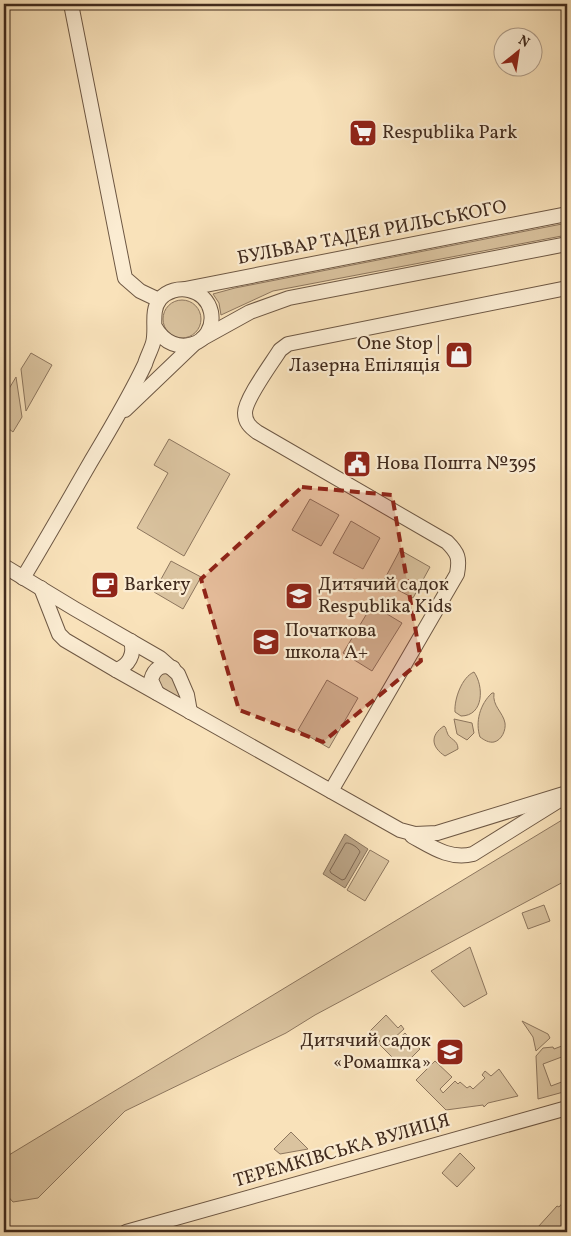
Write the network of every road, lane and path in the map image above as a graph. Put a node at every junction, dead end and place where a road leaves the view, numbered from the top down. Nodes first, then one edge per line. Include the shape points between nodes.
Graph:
1 (70, 4) edge
2 (567, 214) edge
3 (567, 244) edge
4 (567, 288) edge
5 (184, 289) junction
6 (159, 300) junction
7 (155, 327) junction
8 (198, 341) junction
9 (117, 418) junction
10 (4, 566) edge
11 (24, 578) junction
12 (42, 588) junction
13 (75, 609) junction
14 (58, 631) junction
15 (131, 641) junction
16 (173, 668) junction
17 (116, 670) junction
18 (157, 693) junction
19 (190, 712) junction
20 (331, 791) junction
21 (567, 794) edge
22 (400, 830) junction
23 (567, 1108) edge
24 (126, 1232) edge

1 - 6 street via 125,278
2 - 5 street, БУЛЬВАР ТАДЕЯ РИЛЬСЬКОГО
3 - 8 street via 289,298 250,312
4 - 20 street via 285,345 247,403 248,425 448,542 456,551 459,563 457,574
5 - 6 street via 175,290
5 - 8 street via 201,296 209,307 211,322 208,331
6 - 7 street via 155,308
7 - 8 street via 167,342 176,346
7 - 9 street via 153,343
8 - 9 street
9 - 11 street
10 - 11 street
11 - 12 street
12 - 13 street
12 - 14 street
13 - 14 street via 66,610 59,618
13 - 15 street
14 - 17 street via 64,640
15 - 16 street
15 - 17 street via 132,655 124,666
16 - 18 street via 158,667 153,672 151,680
16 - 19 street via 182,682
17 - 18 street
18 - 19 street
19 - 20 street
20 - 22 street
21 - 22 street via 437,833 415,834
21 - 22 street via 484,849 463,857 446,854
23 - 24 street, ТЕРЕМКІВСЬКА ВУЛИЦЯ

